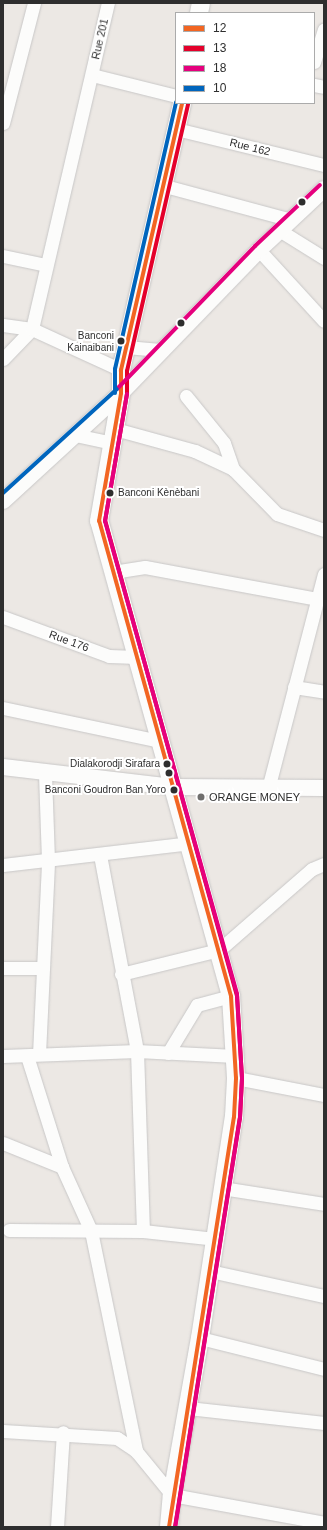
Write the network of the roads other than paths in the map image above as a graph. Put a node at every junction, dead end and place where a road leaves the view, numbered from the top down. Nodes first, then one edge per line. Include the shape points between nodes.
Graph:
1 (34, 3) edge
2 (108, 3) edge
3 (324, 29) edge
4 (317, 42) edge
5 (315, 55) edge
6 (92, 75) junction
7 (175, 96) edge
8 (6, 100) edge
9 (182, 104) edge
10 (3, 123) edge
11 (176, 129) junction
12 (324, 165) edge
13 (165, 186) junction
14 (324, 189) edge
15 (292, 220) junction
16 (279, 230) junction
17 (259, 250) junction
18 (3, 256) edge
19 (324, 258) edge
20 (46, 265) junction
21 (324, 321) edge
22 (3, 325) edge
23 (32, 329) junction
24 (126, 347) junction
25 (163, 350) junction
26 (3, 359) edge
27 (121, 370) junction
28 (121, 393) junction
29 (186, 396) dead end
30 (75, 435) junction
31 (114, 436) junction
32 (233, 468) junction
33 (3, 501) edge
34 (324, 530) edge
35 (113, 572) junction
36 (324, 574) edge
37 (319, 605) edge
38 (3, 617) edge
39 (137, 657) junction
40 (294, 687) junction
41 (324, 692) edge
42 (3, 708) edge
43 (160, 741) junction
44 (3, 767) edge
45 (45, 772) junction
46 (269, 785) junction
47 (173, 787) junction
48 (324, 788) edge
49 (191, 843) junction
50 (100, 855) junction
51 (48, 860) junction
52 (324, 864) edge
53 (3, 865) edge
54 (219, 950) junction
55 (3, 968) edge
56 (42, 968) junction
57 (121, 974) junction
58 (231, 996) junction
59 (137, 1051) junction
60 (168, 1052) junction
61 (33, 1055) junction
62 (3, 1056) edge
63 (235, 1056) junction
64 (236, 1078) junction
65 (324, 1095) edge
66 (3, 1144) edge
67 (62, 1167) junction
68 (222, 1188) junction
69 (324, 1204) edge
70 (9, 1230) dead end
71 (91, 1231) junction
72 (143, 1231) junction
73 (215, 1239) junction
74 (210, 1271) junction
75 (324, 1296) edge
76 (200, 1338) junction
77 (324, 1369) edge
78 (188, 1408) junction
79 (324, 1423) edge
80 (3, 1430) edge
81 (63, 1432) junction
82 (136, 1451) junction
83 (172, 1495) junction
84 (324, 1523) edge
85 (57, 1527) edge
86 (170, 1527) edge

1 - 8 street
2 - 6 street, Rue 201
3 - 4 street
4 - 5 street
6 - 7 street
6 - 20 street, Rue 201
8 - 10 street
9 - 11 main road
11 - 12 street, Rue 162
11 - 13 main road
13 - 15 street
13 - 24 main road
14 - 15 street
15 - 16 street
16 - 17 street
16 - 19 street
17 - 21 street
17 - 25 street
18 - 20 street
20 - 23 street, Rue 201
22 - 23 street
23 - 26 street
23 - 27 street
24 - 25 street
24 - 27 main road
25 - 28 street
27 - 28 main road
28 - 30 street
28 - 31 main road
29 - 32 street via 224,443
30 - 31 street
30 - 33 street
31 - 32 street via 195,451
31 - 35 main road via 99,521
32 - 34 street via 277,514
35 - 37 street via 145,567
35 - 39 main road
36 - 37 street
37 - 40 street
38 - 39 street, Rue 176 via 108,656
39 - 43 main road
40 - 41 street
40 - 46 street
42 - 43 street
43 - 47 main road
44 - 45 street
45 - 47 street
45 - 51 street
46 - 47 street
46 - 48 street
47 - 49 main road
49 - 50 street
49 - 54 main road
50 - 51 street
50 - 57 street
51 - 53 street
51 - 56 street
52 - 54 street via 312,869
54 - 57 street
54 - 58 main road
55 - 56 street
56 - 61 street
57 - 59 street
58 - 60 street via 197,1005
58 - 63 main road
59 - 60 street
59 - 61 street
59 - 72 street
60 - 63 street
61 - 62 street
61 - 67 street
63 - 64 main road
64 - 65 street
64 - 68 main road via 234,1117
66 - 67 street
67 - 71 street
68 - 69 street
68 - 73 main road
70 - 71 street
71 - 72 street
71 - 82 street
72 - 73 street
73 - 74 main road
74 - 75 street
74 - 76 main road
76 - 77 street
76 - 78 main road
78 - 79 street
78 - 83 main road
80 - 81 street
81 - 82 street via 117,1438
81 - 85 street
82 - 83 street
83 - 84 street
83 - 86 main road

